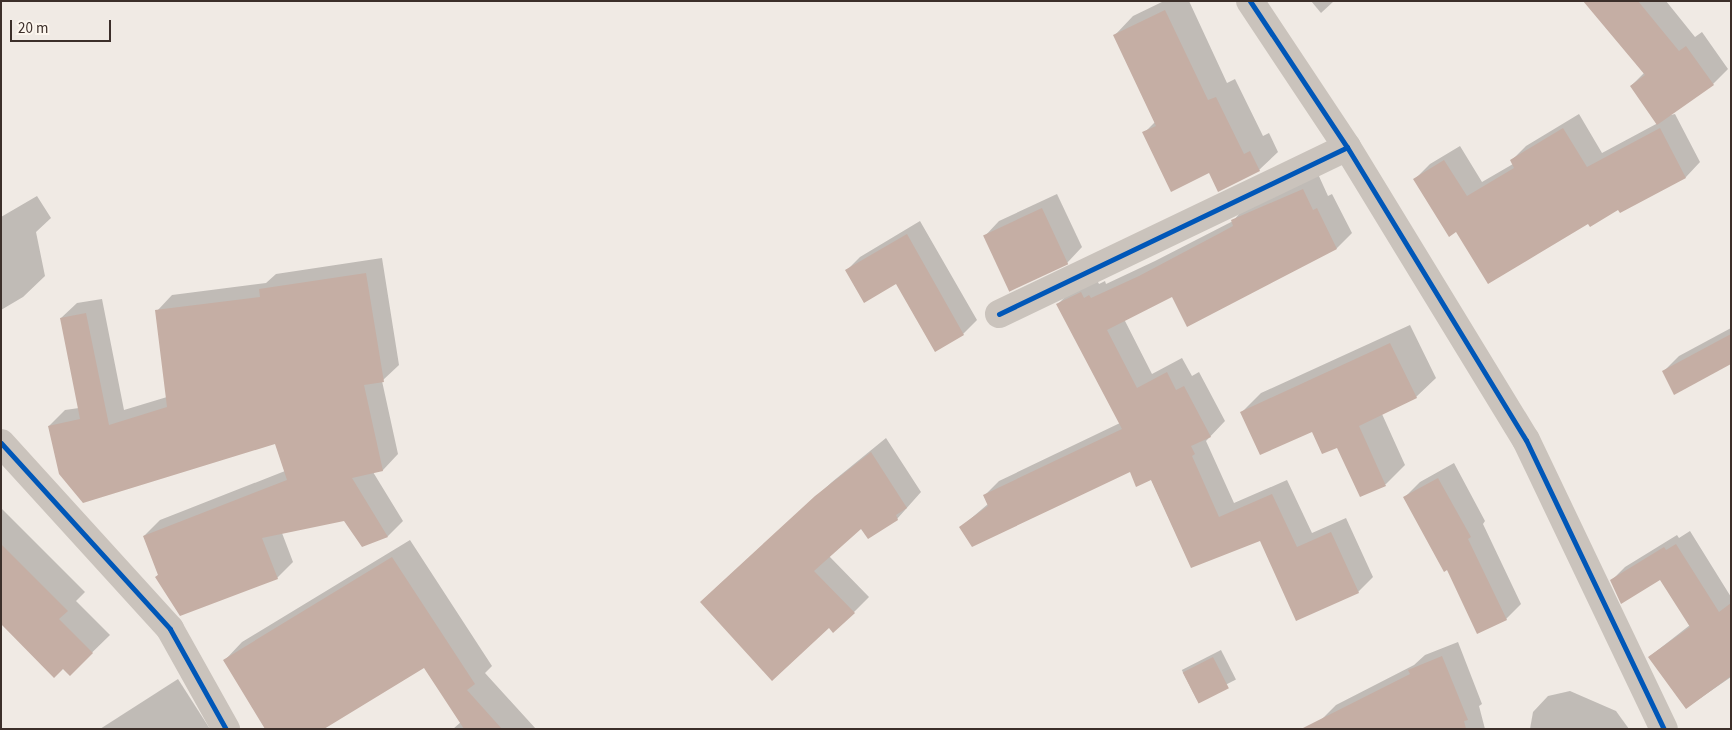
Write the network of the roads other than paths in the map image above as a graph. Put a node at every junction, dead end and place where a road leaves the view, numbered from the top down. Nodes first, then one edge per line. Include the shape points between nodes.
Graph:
1 (1250, 1) edge
2 (1347, 147) junction
3 (999, 314) dead end
4 (1, 444) edge
5 (226, 729) edge
6 (1664, 729) edge

1 - 2 street
2 - 3 street
2 - 6 street via 1526,440
4 - 5 street via 170,629

